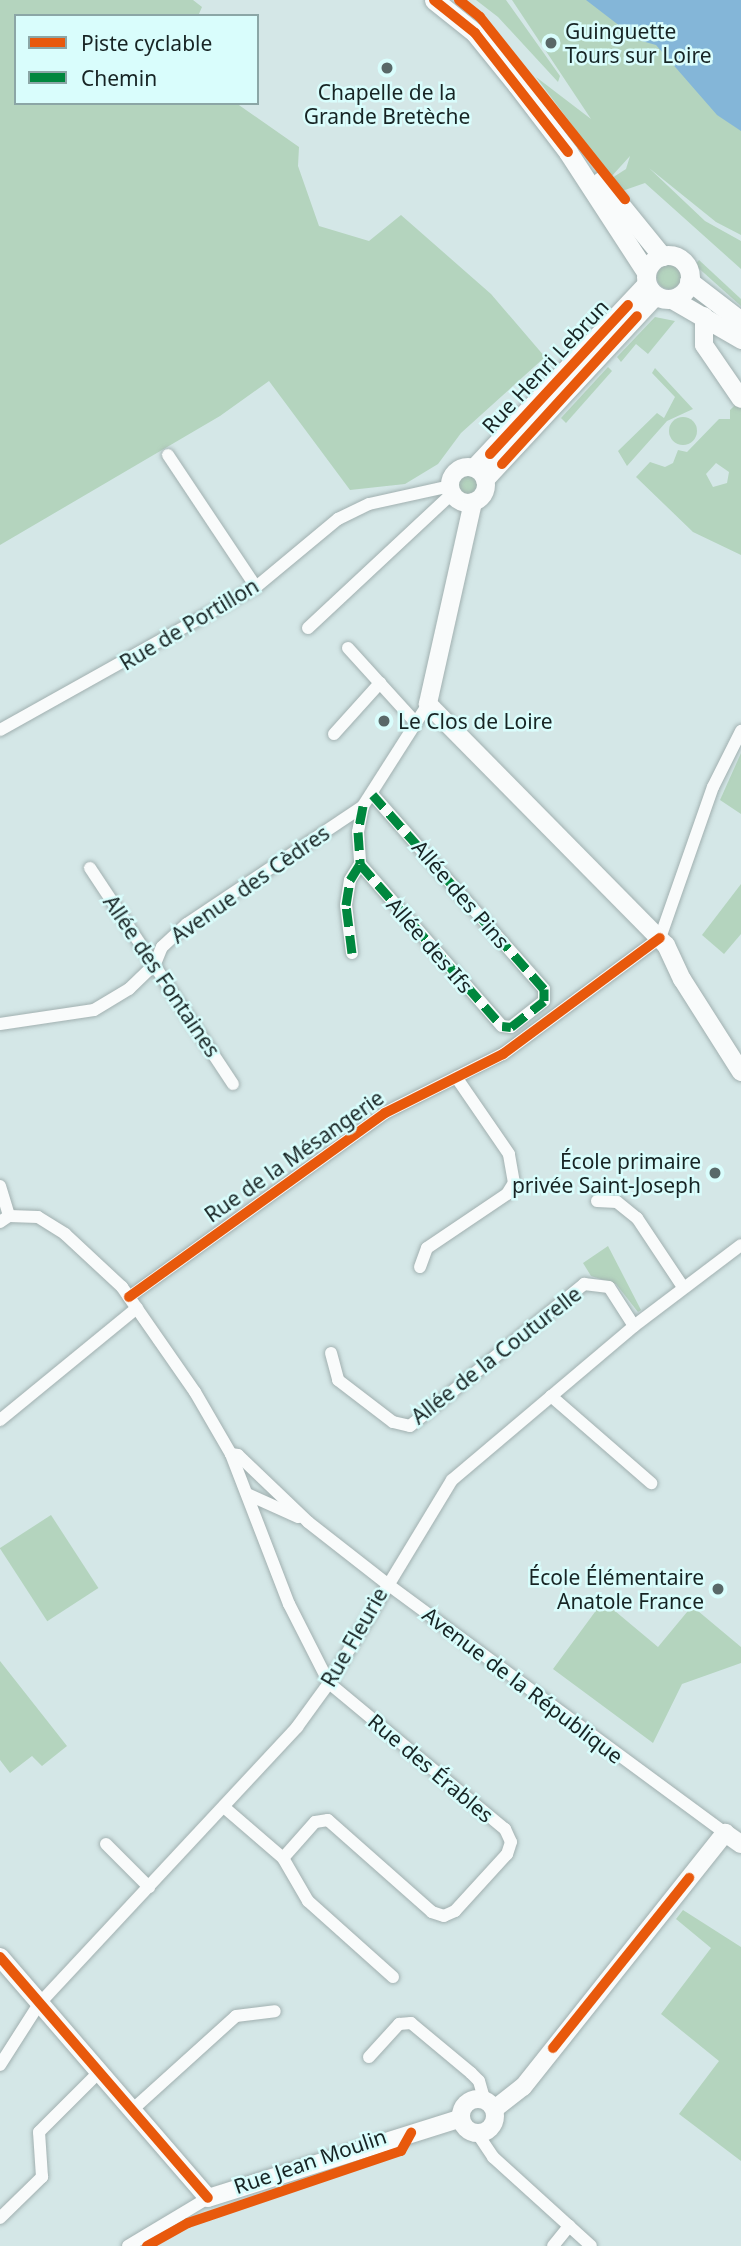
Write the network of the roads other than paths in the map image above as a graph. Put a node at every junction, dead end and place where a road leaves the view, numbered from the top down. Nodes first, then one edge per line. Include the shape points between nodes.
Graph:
1 (434, 0) edge
2 (568, 152) junction
3 (662, 256) junction
4 (689, 281) junction
5 (655, 288) junction
6 (704, 316) junction
7 (741, 321) edge
8 (741, 339) edge
9 (741, 399) edge
10 (168, 454) dead end
11 (480, 474) junction
12 (452, 490) junction
13 (473, 502) junction
14 (256, 587) junction
15 (308, 628) dead end
16 (348, 648) dead end
17 (380, 683) junction
18 (428, 704) junction
19 (415, 722) junction
20 (0, 730) edge
21 (741, 731) edge
22 (334, 734) dead end
23 (373, 795) junction
24 (363, 806) junction
25 (360, 864) junction
26 (90, 868) dead end
27 (660, 938) junction
28 (352, 953) dead end
29 (155, 964) junction
30 (547, 995) joint
31 (0, 1024) edge
32 (741, 1072) edge
33 (456, 1077) junction
34 (233, 1084) dead end
35 (0, 1186) edge
36 (597, 1201) dead end
37 (5, 1219) edge
38 (741, 1245) edge
39 (420, 1267) dead end
40 (683, 1287) junction
41 (129, 1297) junction
42 (137, 1308) junction
43 (634, 1326) junction
44 (331, 1353) dead end
45 (551, 1396) junction
46 (0, 1420) edge
47 (231, 1454) junction
48 (651, 1483) dead end
49 (247, 1494) junction
50 (308, 1522) junction
51 (386, 1583) junction
52 (329, 1683) junction
53 (225, 1808) junction
54 (725, 1833) junction
55 (106, 1844) dead end
56 (741, 1844) edge
57 (283, 1858) junction
58 (149, 1887) junction
59 (0, 1957) edge
60 (393, 1977) dead end
61 (39, 2004) junction
62 (275, 2011) dead end
63 (369, 2057) dead end
64 (0, 2065) edge
65 (99, 2072) junction
66 (490, 2103) junction
67 (132, 2109) junction
68 (458, 2119) junction
69 (477, 2133) junction
70 (208, 2198) junction
71 (0, 2218) edge
72 (569, 2226) junction
73 (128, 2246) edge
74 (553, 2246) edge
75 (592, 2246) edge

1 - 2 main road via 475,33
2 - 3 main road via 603,184
2 - 5 main road
3 - 4 main road via 682,261
3 - 5 main road
4 - 5 main road via 683,293
4 - 7 main road
5 - 6 main road
5 - 11 street, Rue Henri Lebrun
6 - 8 main road
6 - 9 street via 704,345
10 - 14 street
11 - 12 street via 457,471
11 - 13 street via 482,496
12 - 13 street via 464,502
12 - 14 street, Rue de Portillon via 369,504 348,514
12 - 15 street
13 - 18 street
14 - 20 street, Rue de Portillon
16 - 17 street
17 - 19 street
17 - 22 street
18 - 19 street, Avenue des Cèdres
18 - 27 street
19 - 23 street, Avenue des Cèdres
21 - 27 street via 713,787
23 - 24 street, Avenue des Cèdres
23 - 30 street, Allée des Pins
24 - 25 street via 358,832
24 - 29 street, Avenue des Cèdres via 187,924 162,947
25 - 28 street via 350,880 346,905
25 - 30 street, Allée des Ifs via 502,1026 511,1027
26 - 29 street, Allée des Fontaines
27 - 32 street
27 - 33 street, Rue de la Mésangerie via 511,1049
29 - 31 street, Avenue des Cèdres via 130,989 94,1010
29 - 34 street, Allée des Fontaines
33 - 39 street via 509,1154 514,1183 507,1194 427,1248
33 - 41 street, Rue de la Mésangerie via 385,1113
35 - 37 street
36 - 40 street via 617,1202 637,1218
37 - 41 street via 38,1217 65,1234
38 - 40 street, Rue Fleurie
40 - 43 street, Rue Fleurie
41 - 42 street
42 - 46 street
42 - 47 street
43 - 44 street, Allée de la Couturelle via 609,1286 584,1284 410,1426 393,1422 338,1380
43 - 45 street, Rue Fleurie
45 - 48 street
45 - 51 street, Rue Fleurie via 453,1480
47 - 49 street
47 - 50 street, Avenue de la République
49 - 50 street, Avenue de la République
49 - 52 street via 289,1604
50 - 51 street, Avenue de la République
51 - 52 street, Rue Fleurie
51 - 54 street, Avenue de la République
52 - 53 street, Rue Fleurie via 297,1727
52 - 57 street, Rue des Érables via 505,1829 510,1849 455,1911 444,1916 432,1912 328,1820 315,1822
53 - 57 street
53 - 58 street, Rue Fleurie
54 - 56 street, Avenue de la République
54 - 66 street via 523,2087
55 - 58 street
57 - 60 street via 307,1901
58 - 61 street, Rue Fleurie
59 - 61 street
61 - 64 street, Rue Fleurie
61 - 65 street
62 - 67 street via 236,2016
63 - 66 street via 399,2024 411,2023 479,2081
65 - 67 street
65 - 71 street via 39,2132 42,2177
66 - 68 street via 467,2107
66 - 69 street via 495,2121
67 - 70 street
68 - 69 street via 466,2131
68 - 70 street, Rue Jean Moulin
69 - 72 street via 493,2157
70 - 73 street, Rue Jean Moulin
72 - 74 street
72 - 75 street

